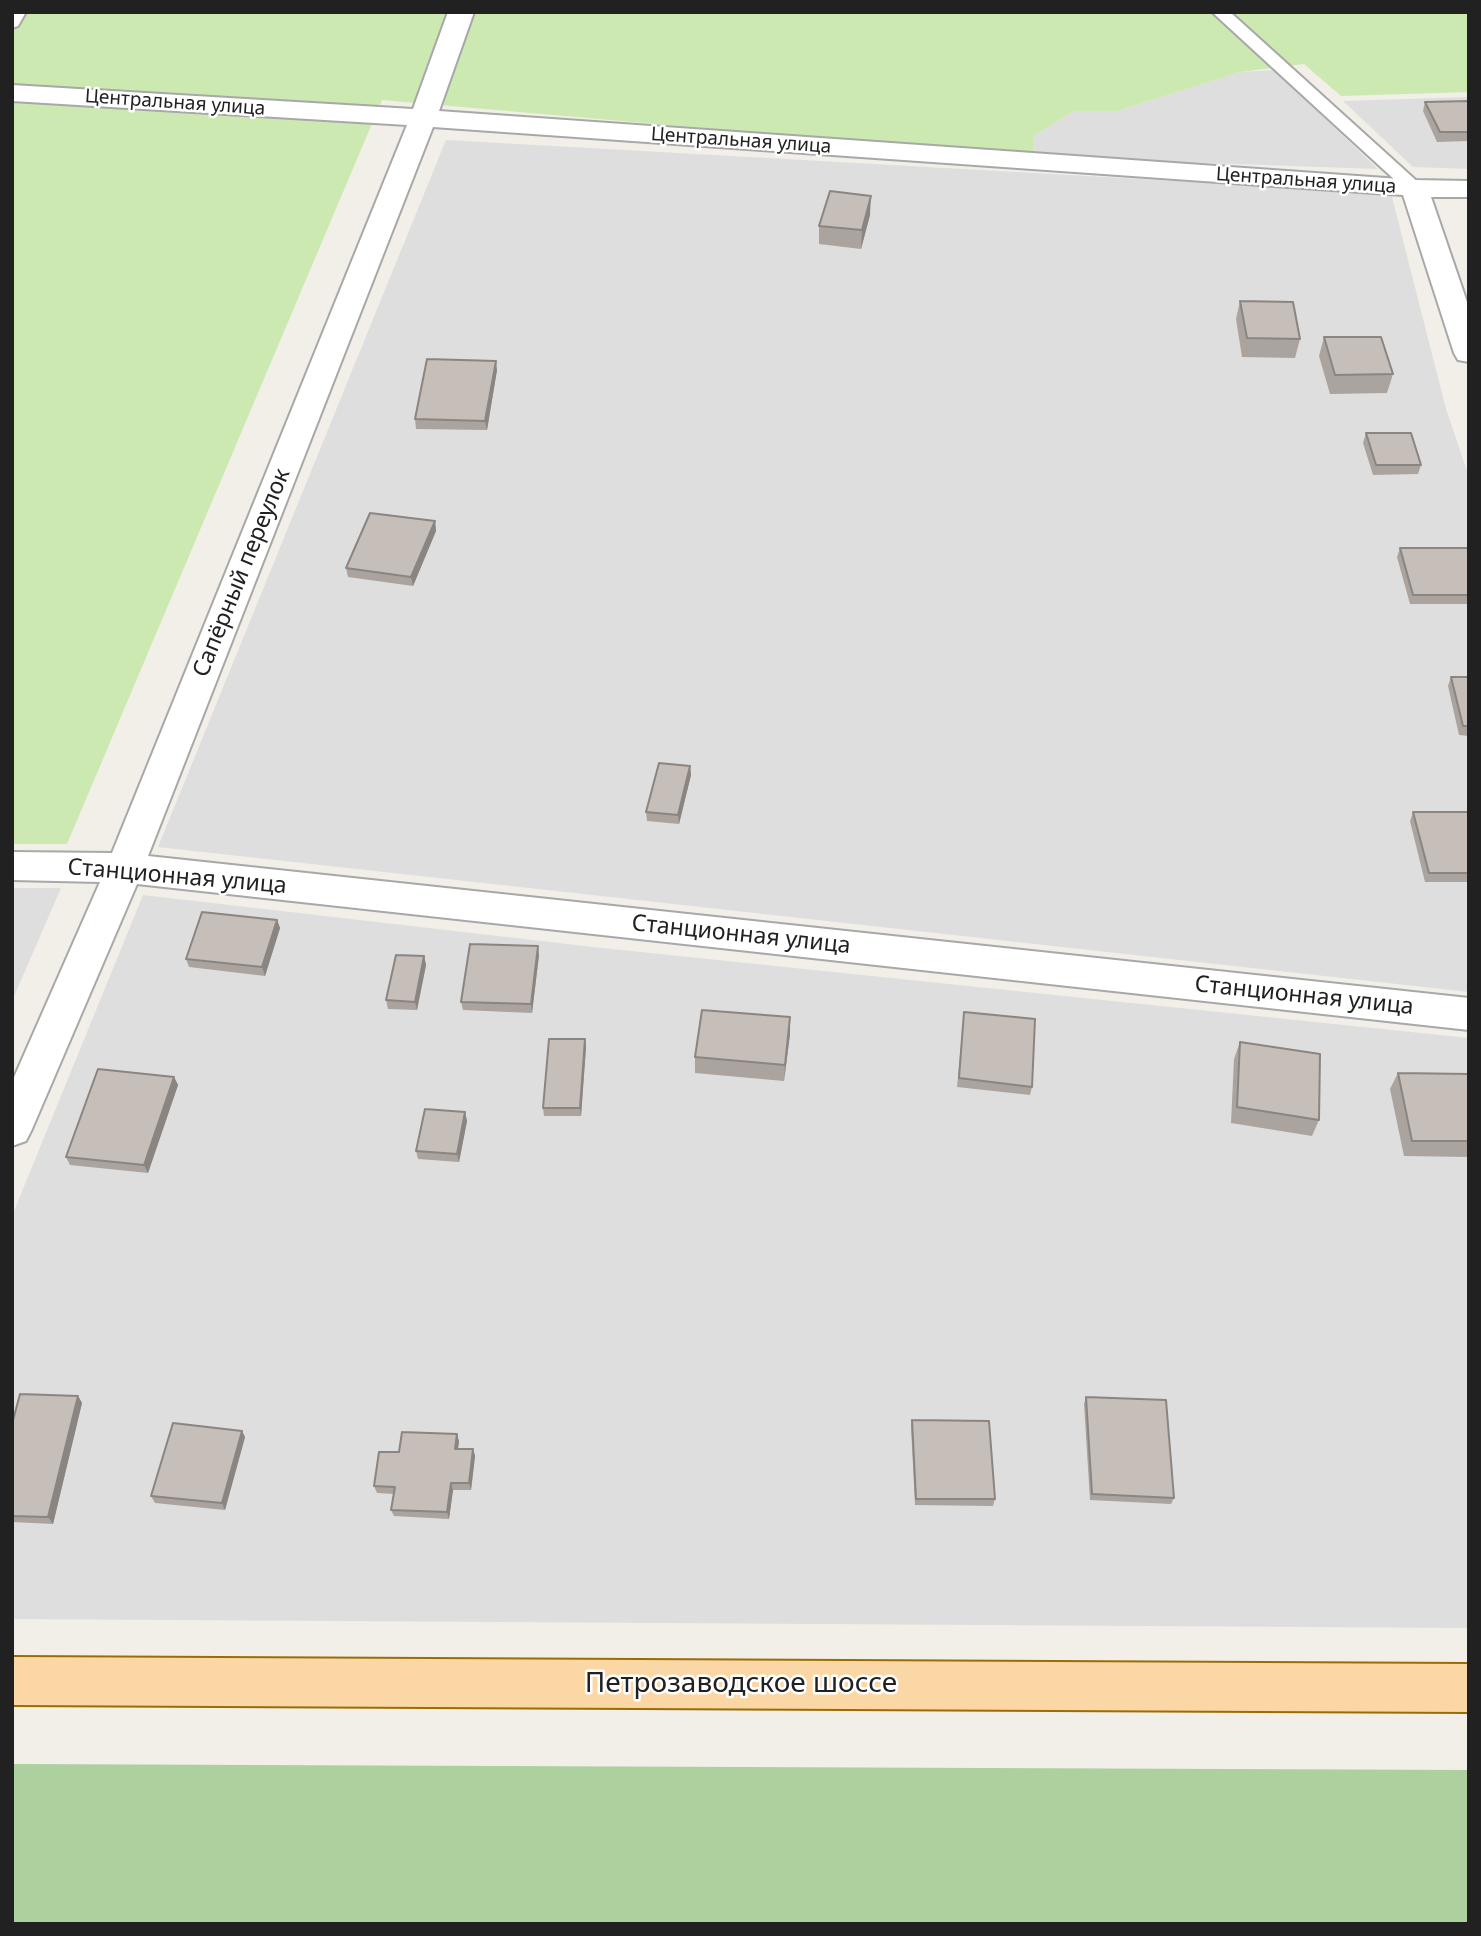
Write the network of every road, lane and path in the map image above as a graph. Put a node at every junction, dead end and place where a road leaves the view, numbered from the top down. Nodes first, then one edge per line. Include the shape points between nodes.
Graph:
1 (18, 12) edge
2 (461, 12) edge
3 (1220, 12) edge
4 (12, 23) edge
5 (12, 93) edge
6 (423, 118) junction
7 (1414, 188) junction
8 (1469, 189) edge
9 (1469, 353) edge
10 (12, 866) edge
11 (125, 868) junction
12 (1469, 1014) edge
13 (12, 1129) edge
14 (12, 1681) edge
15 (1469, 1688) edge

1 - 4 lane
2 - 6 street, Сапёрный переулок
3 - 7 lane
5 - 6 street, Центральная улица
6 - 7 street, Центральная улица
6 - 11 street, Сапёрный переулок
7 - 8 street, Центральная улица
7 - 9 street
10 - 11 street, Станционная улица
11 - 12 street, Станционная улица
11 - 13 street, Сапёрный переулок
14 - 15 main road, Петрозаводское шоссе

